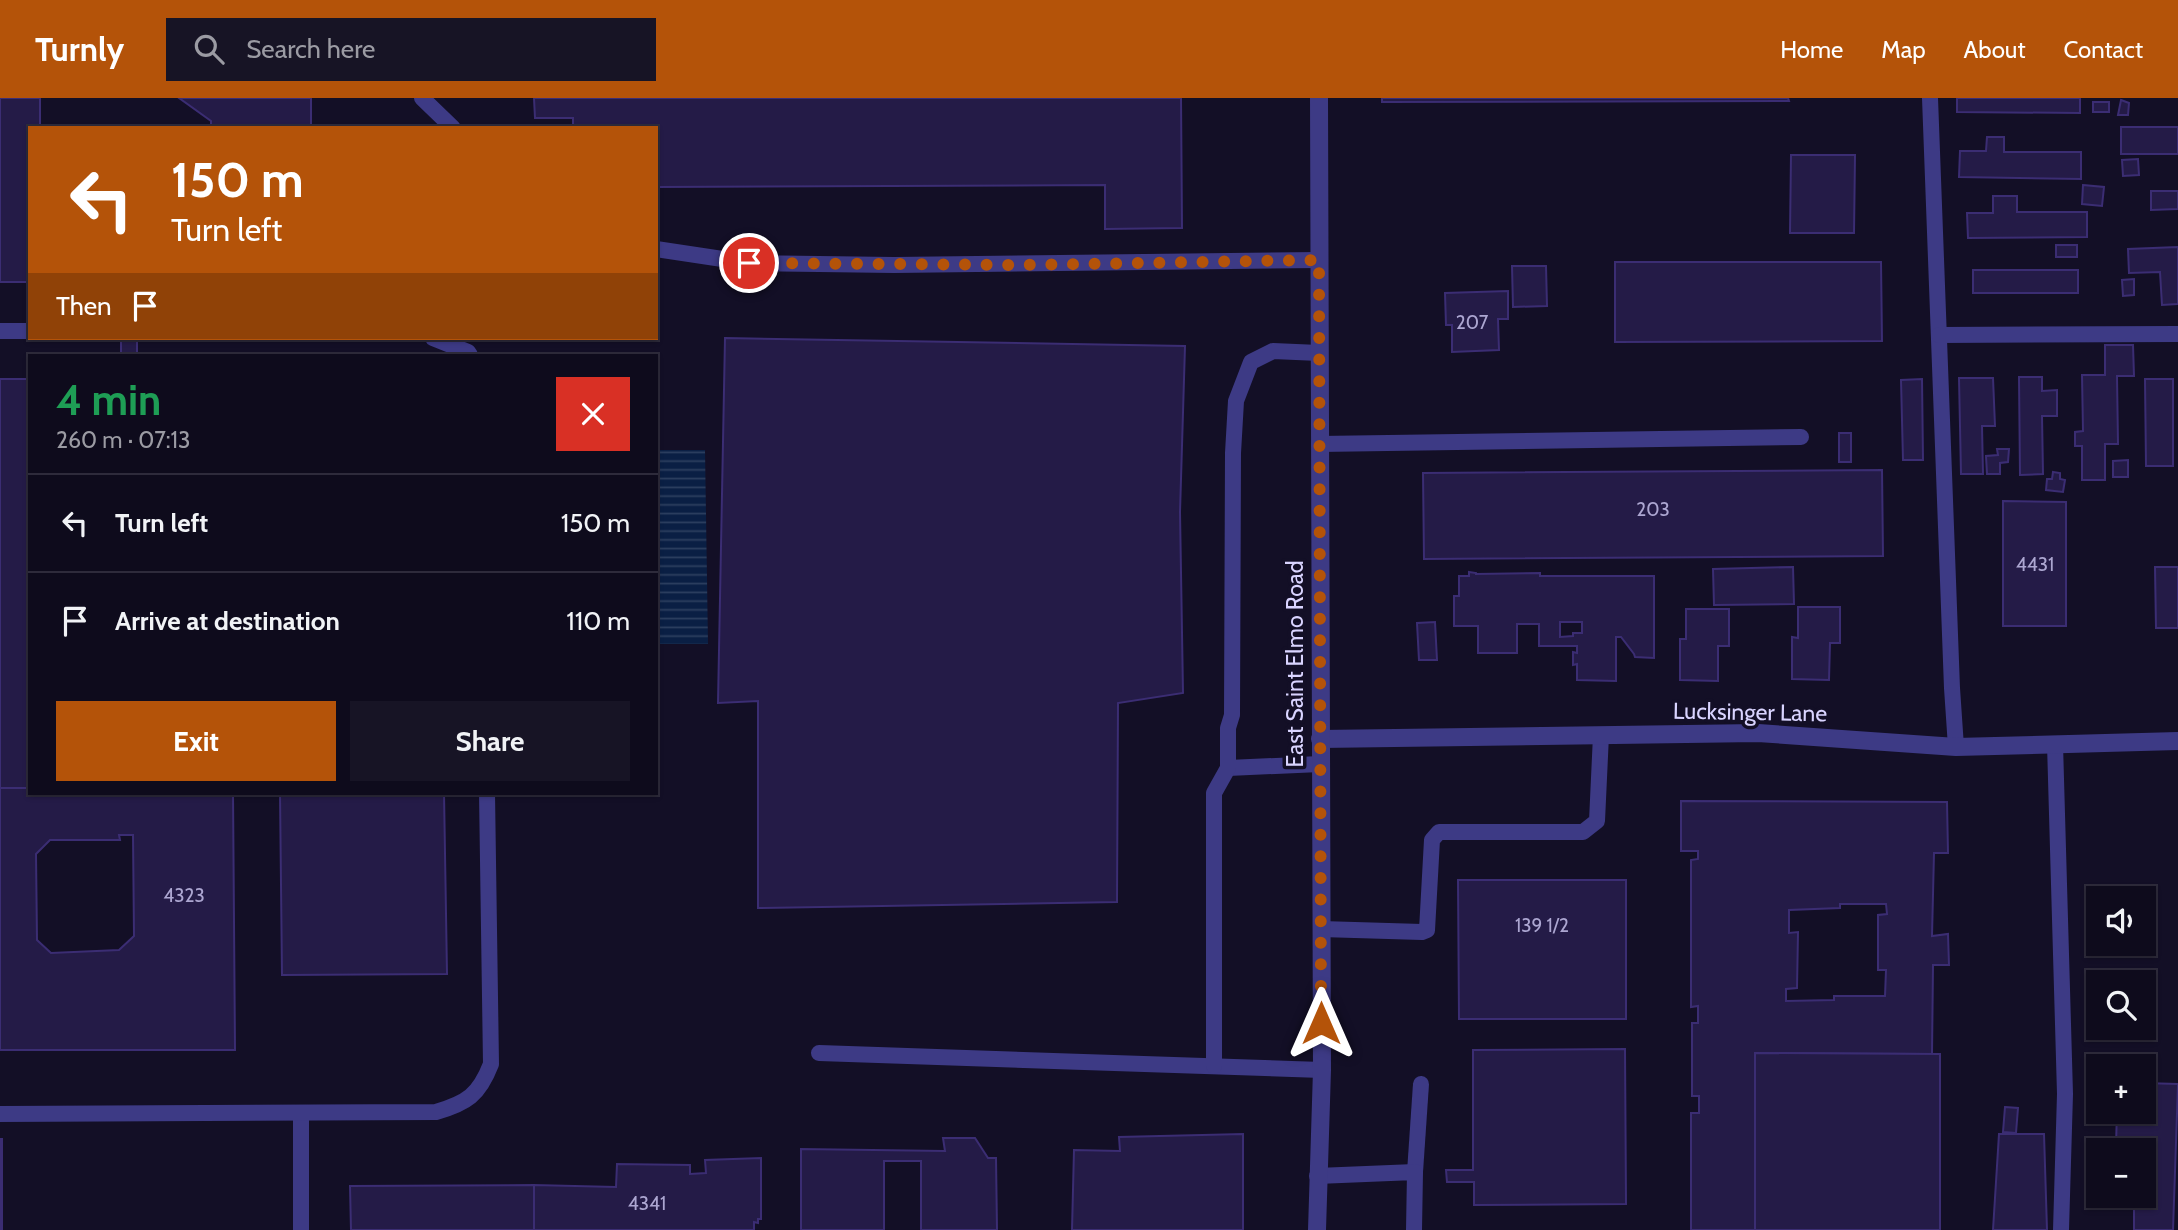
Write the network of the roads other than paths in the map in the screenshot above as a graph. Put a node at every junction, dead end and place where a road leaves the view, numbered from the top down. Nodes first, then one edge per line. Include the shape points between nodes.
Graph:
1 (422, 98) edge
2 (1319, 98) edge
3 (1930, 98) edge
4 (451, 126) edge
5 (658, 250) edge
6 (1319, 260) junction
7 (0, 331) edge
8 (28, 331) edge
9 (2178, 334) edge
10 (1939, 335) junction
11 (438, 340) edge
12 (1319, 353) junction
13 (469, 354) edge
14 (1801, 437) dead end
15 (1319, 444) junction
16 (1601, 735) junction
17 (1320, 739) junction
18 (2178, 741) edge
19 (2055, 744) junction
20 (1956, 747) junction
21 (1320, 764) junction
22 (1227, 768) junction
23 (487, 795) edge
24 (1321, 929) junction
25 (819, 1053) dead end
26 (1213, 1066) junction
27 (1322, 1070) junction
28 (1421, 1084) dead end
29 (301, 1113) junction
30 (0, 1114) edge
31 (1415, 1172) junction
32 (1317, 1176) junction
33 (301, 1230) edge
34 (1317, 1230) edge
35 (1415, 1230) edge
36 (2061, 1230) edge

1 - 4 lane
2 - 6 street, East Saint Elmo Road
3 - 10 lane
5 - 6 lane via 749,263
6 - 12 street, East Saint Elmo Road
7 - 8 lane
9 - 10 lane
10 - 20 lane
11 - 13 lane
12 - 15 street, East Saint Elmo Road
12 - 22 lane via 1273,351 1251,362 1236,401
14 - 15 lane
15 - 17 street, East Saint Elmo Road
16 - 17 street, Lucksinger Lane
16 - 20 street, Lucksinger Lane via 1758,733
16 - 24 lane via 1597,821 1591,827 1583,832 1439,832 1432,840 1427,930
17 - 21 street, East Saint Elmo Road
18 - 19 street, Lucksinger Lane
19 - 20 street, Lucksinger Lane
19 - 36 lane via 2064,1094
21 - 22 lane
21 - 24 street, East Saint Elmo Road
22 - 26 lane via 1214,793
23 - 29 lane via 491,1064 484,1082 457,1106 436,1112
24 - 27 street, East Saint Elmo Road
25 - 26 lane
26 - 27 lane
27 - 32 street, East Saint Elmo Road
28 - 31 lane
29 - 30 lane
29 - 33 lane
31 - 32 lane
31 - 35 lane
32 - 34 street, East Saint Elmo Road

